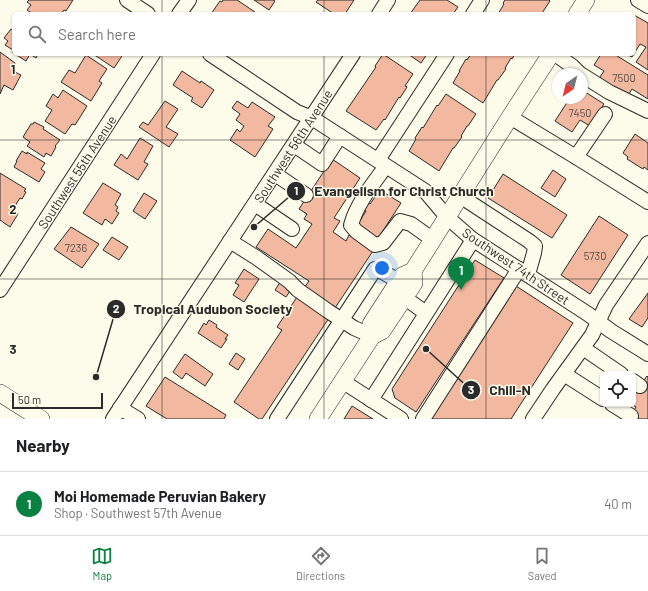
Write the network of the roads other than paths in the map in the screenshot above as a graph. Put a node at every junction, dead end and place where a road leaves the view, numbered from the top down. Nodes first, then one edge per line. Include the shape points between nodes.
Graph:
1 (127, 0) edge
2 (189, 0) edge
3 (388, 0) edge
4 (482, 0) edge
5 (586, 0) edge
6 (638, 0) edge
7 (648, 6) edge
8 (145, 12) edge
9 (180, 12) edge
10 (380, 12) edge
11 (474, 12) edge
12 (578, 12) edge
13 (152, 56) edge
14 (213, 56) edge
15 (352, 56) edge
16 (446, 56) edge
17 (550, 56) edge
18 (558, 56) edge
19 (574, 68) edge
20 (588, 79) edge
21 (648, 112) edge
22 (605, 114) dead end
23 (510, 117) junction
24 (312, 118) junction
25 (340, 136) junction
26 (294, 145) junction
27 (576, 157) junction
28 (382, 163) junction
29 (275, 174) junction
30 (306, 195) dead end
31 (460, 196) junction
32 (648, 202) edge
33 (255, 204) junction
34 (447, 217) junction
35 (292, 229) dead end
36 (432, 239) junction
37 (473, 240) junction
38 (230, 241) junction
39 (648, 243) edge
40 (523, 272) junction
41 (406, 276) junction
42 (0, 290) edge
43 (405, 298) junction
44 (426, 313) junction
45 (341, 320) junction
46 (598, 321) junction
47 (372, 336) junction
48 (583, 348) junction
49 (648, 354) edge
50 (617, 371) edge
51 (564, 374) junction
52 (342, 381) junction
53 (0, 393) edge
54 (600, 397) edge
55 (371, 400) junction
56 (617, 407) edge
57 (115, 416) edge
58 (631, 416) dead end
59 (41, 419) edge
60 (138, 419) edge
61 (277, 419) edge
62 (318, 419) edge
63 (401, 419) edge
64 (423, 419) edge
65 (533, 419) edge

1 - 8 street
2 - 9 street
3 - 10 street
4 - 11 street
5 - 12 main road
6 - 7 street
13 - 42 street, Southwest 55th Avenue
14 - 24 street, Southwest 74th Street via 297,112
15 - 24 street, Southwest 56th Avenue
16 - 28 street via 394,135
17 - 23 main road
18 - 19 street
20 - 21 street
22 - 27 street
23 - 27 street
23 - 31 main road
24 - 25 street, Southwest 74th Street
24 - 26 street, Southwest 56th Avenue
25 - 26 street via 322,164
25 - 28 street, Southwest 74th Street
26 - 29 street, Southwest 56th Avenue
27 - 32 street
28 - 34 street, Southwest 74th Street via 425,191
28 - 36 street via 351,225 375,245 383,243 400,221 411,224
29 - 30 street
29 - 33 street, Southwest 56th Avenue
31 - 34 main road
31 - 40 street via 530,241 534,246 534,253
33 - 35 street
33 - 38 street, Southwest 56th Avenue
34 - 36 main road
34 - 37 street, Southwest 74th Street
36 - 41 main road
37 - 40 street, Southwest 74th Street
37 - 44 street
38 - 45 street
38 - 57 street, Southwest 56th Avenue
39 - 46 street
40 - 46 street, Southwest 74th Street
40 - 64 street
41 - 43 main road via 414,283
41 - 45 street via 375,269
41 - 47 main road via 371,324
43 - 44 street
43 - 47 main road via 382,331
44 - 55 street
45 - 47 street
45 - 61 street
46 - 48 street
46 - 49 street, Southwest 74th Street
47 - 52 main road
48 - 50 street
48 - 51 street
51 - 54 street
51 - 65 street
52 - 55 street
52 - 62 main road
53 - 59 main road
55 - 63 street
56 - 58 street
57 - 60 street

